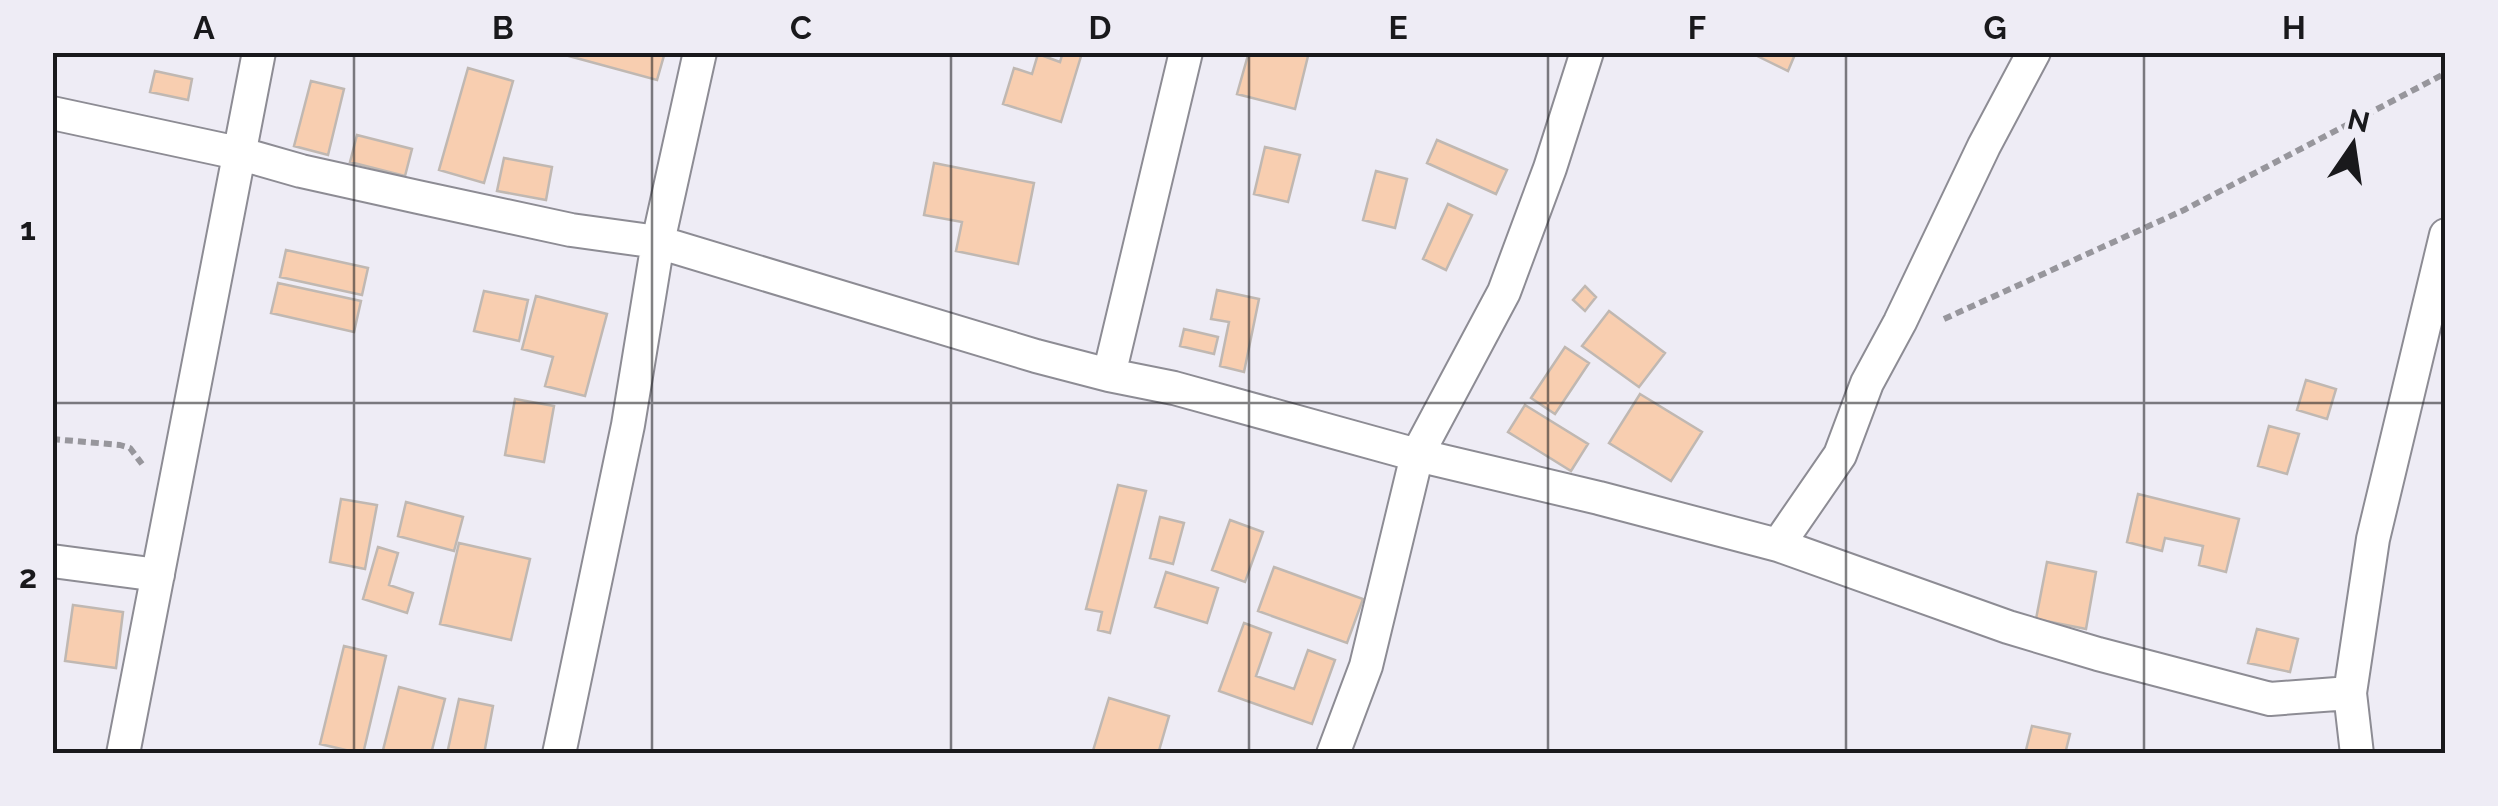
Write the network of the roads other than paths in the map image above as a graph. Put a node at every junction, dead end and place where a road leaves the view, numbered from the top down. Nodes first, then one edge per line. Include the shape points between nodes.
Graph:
1 (259, 52) edge
2 (700, 52) edge
3 (1186, 52) edge
4 (1587, 52) edge
5 (2034, 52) edge
6 (52, 113) edge
7 (238, 153) junction
8 (2446, 235) edge
9 (658, 242) junction
10 (1109, 376) junction
11 (1416, 455) junction
12 (1778, 545) junction
13 (52, 561) edge
14 (158, 576) junction
15 (2350, 692) junction
16 (122, 754) edge
17 (560, 754) edge
18 (1333, 754) edge
19 (2358, 754) edge

1 - 7 street
2 - 9 street
3 - 10 street
4 - 11 street via 1504,292
5 - 12 street via 1867,383 1840,455
6 - 7 street
7 - 9 street via 437,202
7 - 14 street
8 - 15 street via 2373,540
9 - 10 street
9 - 17 street
10 - 11 street
11 - 12 street
11 - 18 street via 1366,666
12 - 15 street via 2008,627 2270,700
13 - 14 street
14 - 16 street
15 - 19 street

